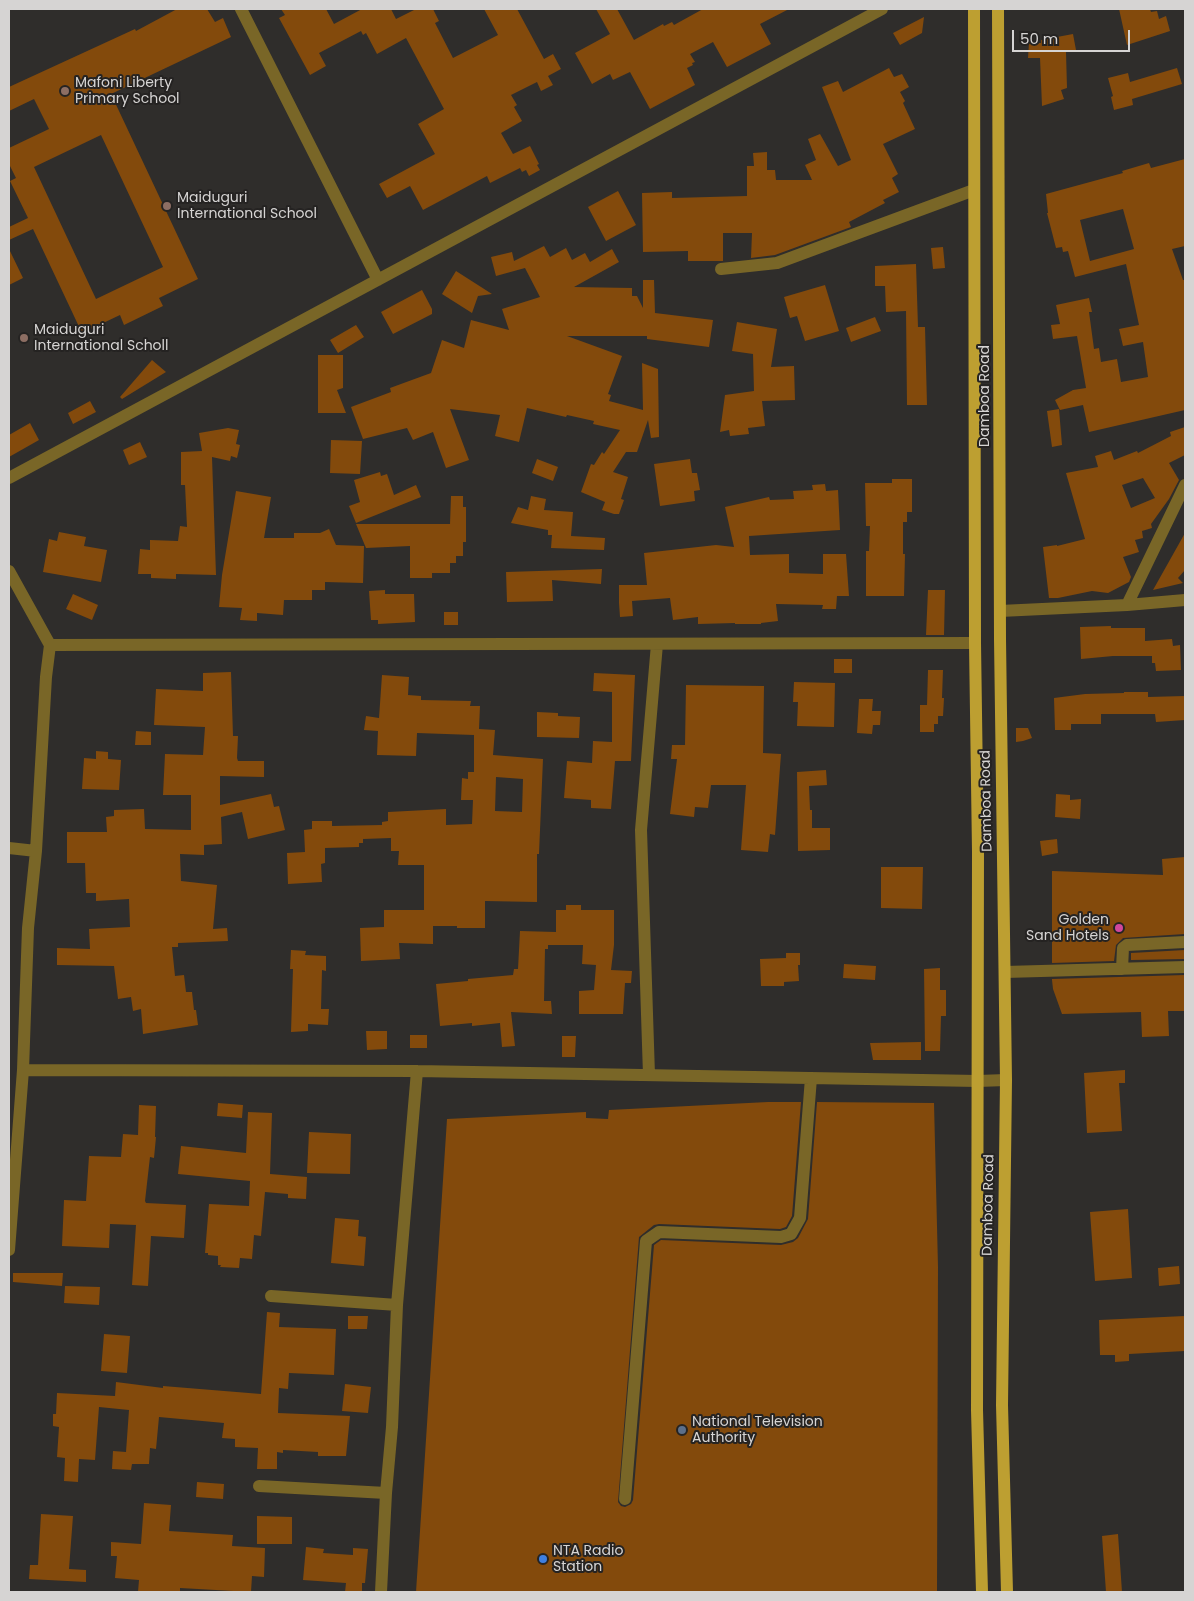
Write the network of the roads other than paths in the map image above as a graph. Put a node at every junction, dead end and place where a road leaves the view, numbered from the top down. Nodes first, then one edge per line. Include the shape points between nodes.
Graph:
1 (240, 9) edge
2 (882, 9) edge
3 (974, 9) edge
4 (998, 9) edge
5 (974, 190) junction
6 (721, 269) dead end
7 (378, 280) junction
8 (9, 478) edge
9 (1185, 485) edge
10 (9, 571) edge
11 (1185, 600) edge
12 (1128, 605) junction
13 (1000, 611) junction
14 (657, 644) junction
15 (975, 644) junction
16 (50, 645) junction
17 (9, 848) edge
18 (36, 851) junction
19 (1185, 942) edge
20 (1185, 967) edge
21 (1122, 969) junction
22 (1005, 972) junction
23 (23, 1070) junction
24 (417, 1071) junction
25 (649, 1075) junction
26 (812, 1078) junction
27 (1006, 1080) junction
28 (978, 1081) junction
29 (9, 1232) edge
30 (9, 1250) edge
31 (271, 1296) dead end
32 (397, 1305) junction
33 (259, 1486) dead end
34 (386, 1493) junction
35 (626, 1498) dead end
36 (381, 1592) edge
37 (982, 1592) edge
38 (1007, 1592) edge

1 - 7 street
2 - 7 street
3 - 5 main road, Damboa Road
4 - 13 main road, Damboa Road
5 - 6 street via 776,263
5 - 15 main road, Damboa Road
7 - 8 street
9 - 12 street
10 - 16 street
11 - 12 street
12 - 13 street
13 - 22 main road, Damboa Road
14 - 15 street
14 - 16 street
14 - 25 street via 641,830
15 - 28 main road, Damboa Road
16 - 18 street
17 - 18 street
18 - 23 street via 28,928
19 - 21 street via 1127,945 1123,948
20 - 21 street
21 - 22 street
22 - 27 main road, Damboa Road
23 - 24 street
23 - 29 street
24 - 25 street
24 - 32 street
25 - 26 street
26 - 28 street
26 - 35 street via 800,1218 791,1234 781,1237 659,1232 646,1241
27 - 28 street
27 - 38 main road, Damboa Road via 1002,1405
28 - 37 main road, Damboa Road via 977,1410
29 - 30 street
31 - 32 street
32 - 34 street
33 - 34 street
34 - 36 street

